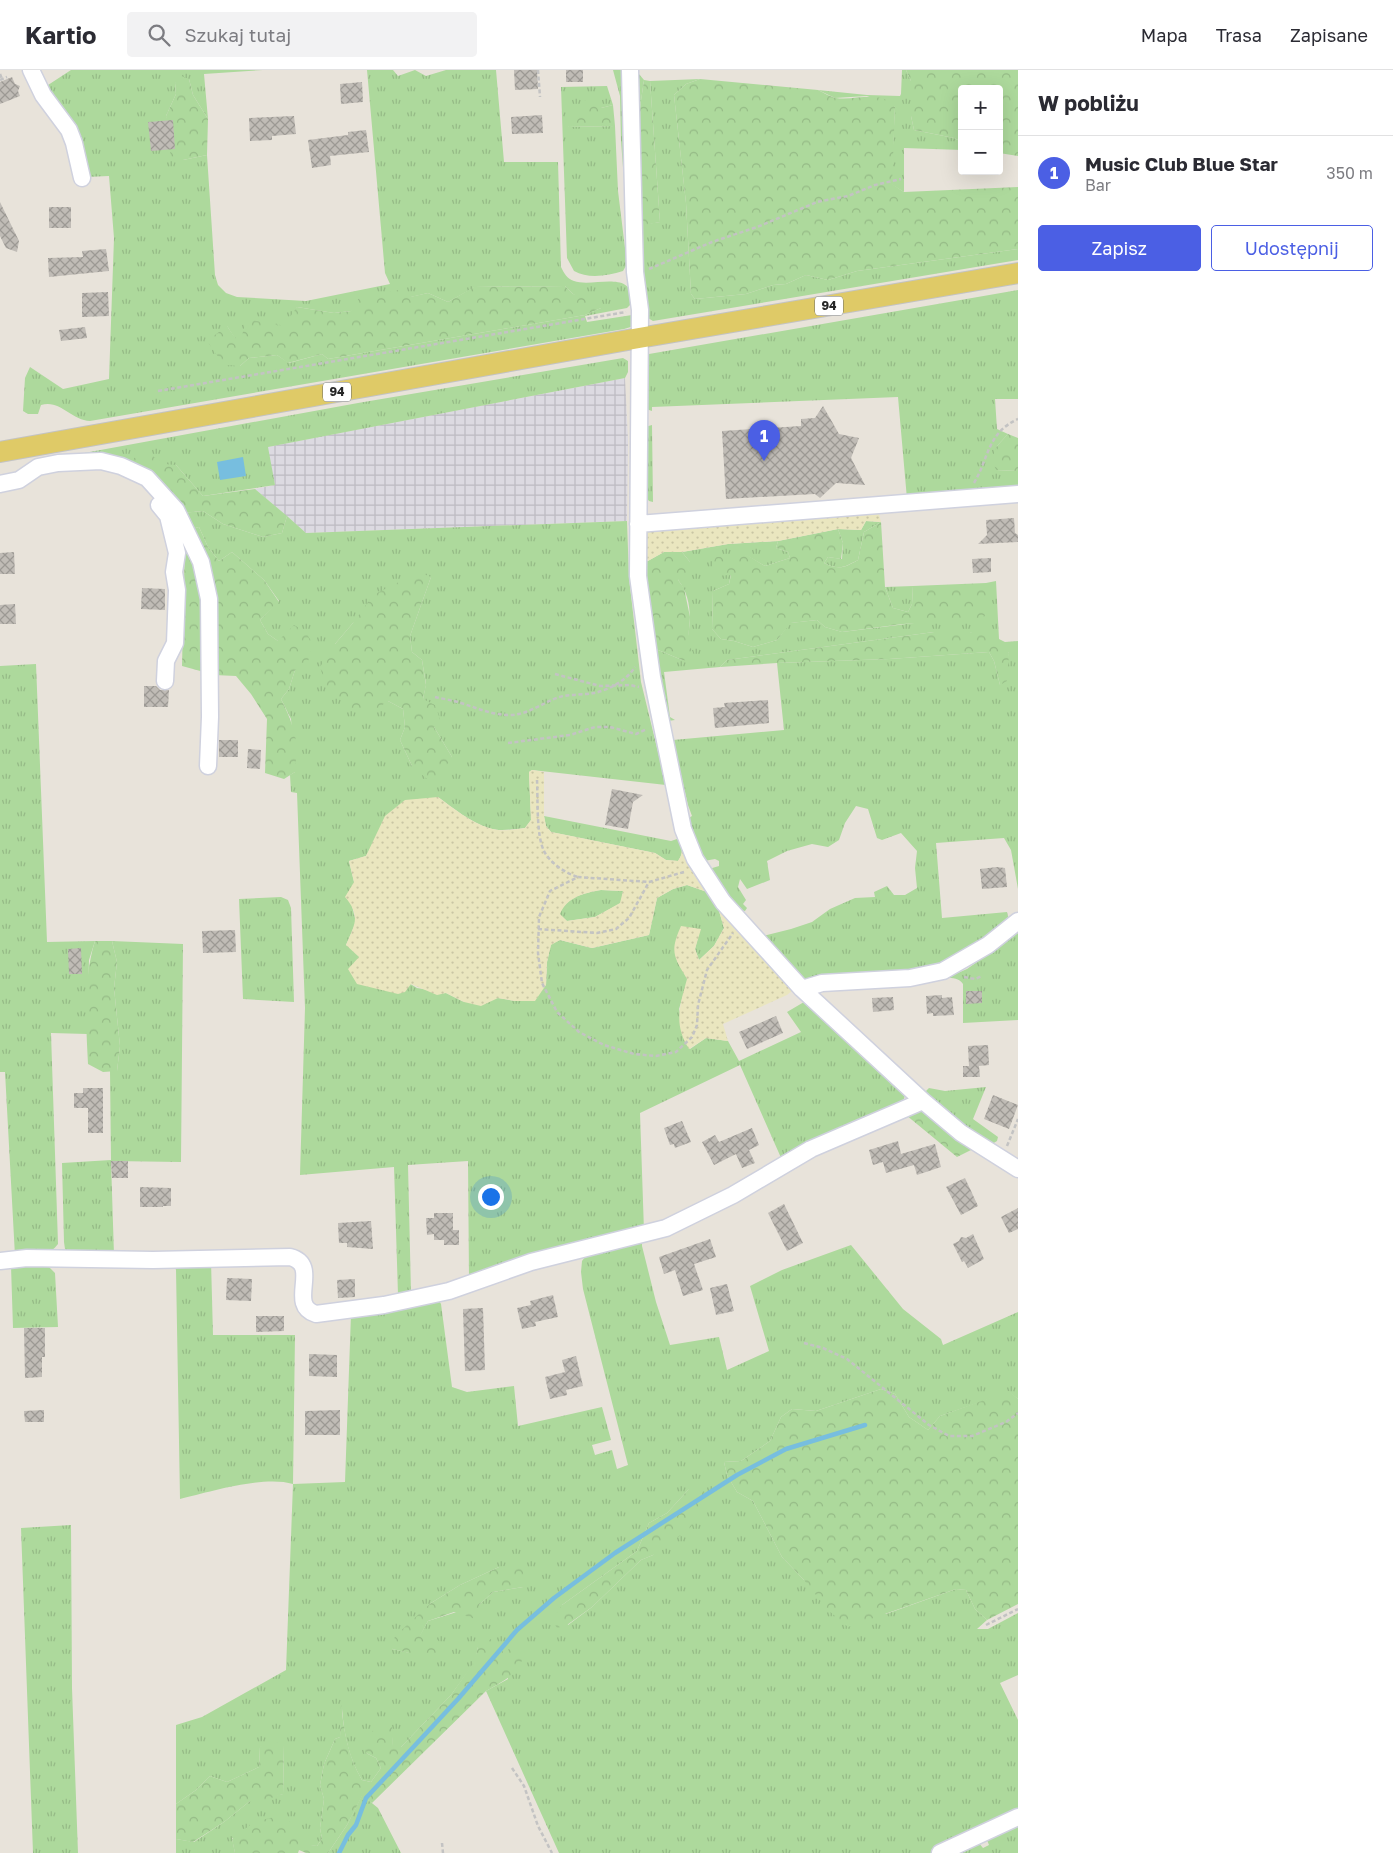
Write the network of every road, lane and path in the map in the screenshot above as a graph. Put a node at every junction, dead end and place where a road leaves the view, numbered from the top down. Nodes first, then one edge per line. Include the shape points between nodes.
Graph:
1 (31, 70) edge
2 (538, 70) edge
3 (630, 70) edge
4 (0, 74) edge
5 (7, 77) dead end
6 (1, 80) edge
7 (540, 97) dead end
8 (82, 178) dead end
9 (900, 179) dead end
10 (635, 272) junction
11 (1018, 273) edge
12 (640, 310) junction
13 (639, 338) junction
14 (158, 391) dead end
15 (1018, 420) edge
16 (0, 452) edge
17 (121, 466) junction
18 (0, 484) edge
19 (1018, 494) edge
20 (959, 498) junction
21 (638, 524) junction
22 (648, 647) junction
23 (556, 674) dead end
24 (165, 681) dead end
25 (614, 686) junction
26 (655, 691) junction
27 (435, 697) dead end
28 (660, 715) junction
29 (508, 743) dead end
30 (208, 766) dead end
31 (537, 780) dead end
32 (700, 866) junction
33 (578, 878) junction
34 (649, 882) junction
35 (1018, 921) edge
36 (742, 923) junction
37 (538, 929) junction
38 (802, 989) junction
39 (923, 1100) junction
40 (1018, 1120) edge
41 (999, 1158) junction
42 (1018, 1169) edge
43 (0, 1261) edge
44 (804, 1343) dead end
45 (1018, 1412) edge
46 (1018, 1609) edge
47 (986, 1625) dead end
48 (512, 1768) dead end
49 (1018, 1817) edge
50 (442, 1843) dead end
51 (443, 1853) edge
52 (552, 1853) edge
53 (940, 1853) edge

1 - 8 street via 43,95 69,130
2 - 7 path
3 - 10 street
4 - 6 path
5 - 6 path
9 - 10 path via 817,202 757,228
10 - 12 street
11 - 13 main road, 94
12 - 13 street
12 - 14 path
13 - 16 main road, 94
13 - 21 street
15 - 20 path via 998,432 970,490
17 - 18 street via 101,462 58,463 38,467 19,480
17 - 24 street via 148,490 168,516 178,553 174,572 175,644 166,661
17 - 30 street via 146,478 176,510 201,562 209,599
19 - 20 street
20 - 21 street
21 - 22 street via 638,576
22 - 25 path via 630,675
22 - 26 street
23 - 25 path via 600,686
25 - 26 path via 630,685
25 - 27 path via 595,693 562,697 524,714 508,715
26 - 28 street
28 - 29 path via 650,728 636,734 610,727 595,727 570,735
28 - 32 street via 683,829
31 - 33 path via 543,850 551,861
32 - 34 path
32 - 36 street via 723,902
33 - 34 path
33 - 37 path via 550,891 539,917
34 - 37 path via 629,918 616,930 597,933
35 - 38 street via 988,945 943,971 910,978 822,983
36 - 37 path via 726,940 707,970 692,1037 676,1052 656,1056 634,1054 604,1045 579,1032 557,1012 542,983
36 - 38 street
38 - 39 street
39 - 41 street via 961,1133
39 - 43 street via 811,1149 733,1195 666,1228 531,1262 449,1292 384,1305 316,1314 308,1312 304,1306 302,1264 290,1256 153,1260 27,1258
40 - 41 path
41 - 42 street
44 - 45 path via 846,1360 929,1425 949,1436 972,1436 1006,1422
46 - 47 path
48 - 52 path via 524,1786 538,1826
49 - 53 street
50 - 51 path

